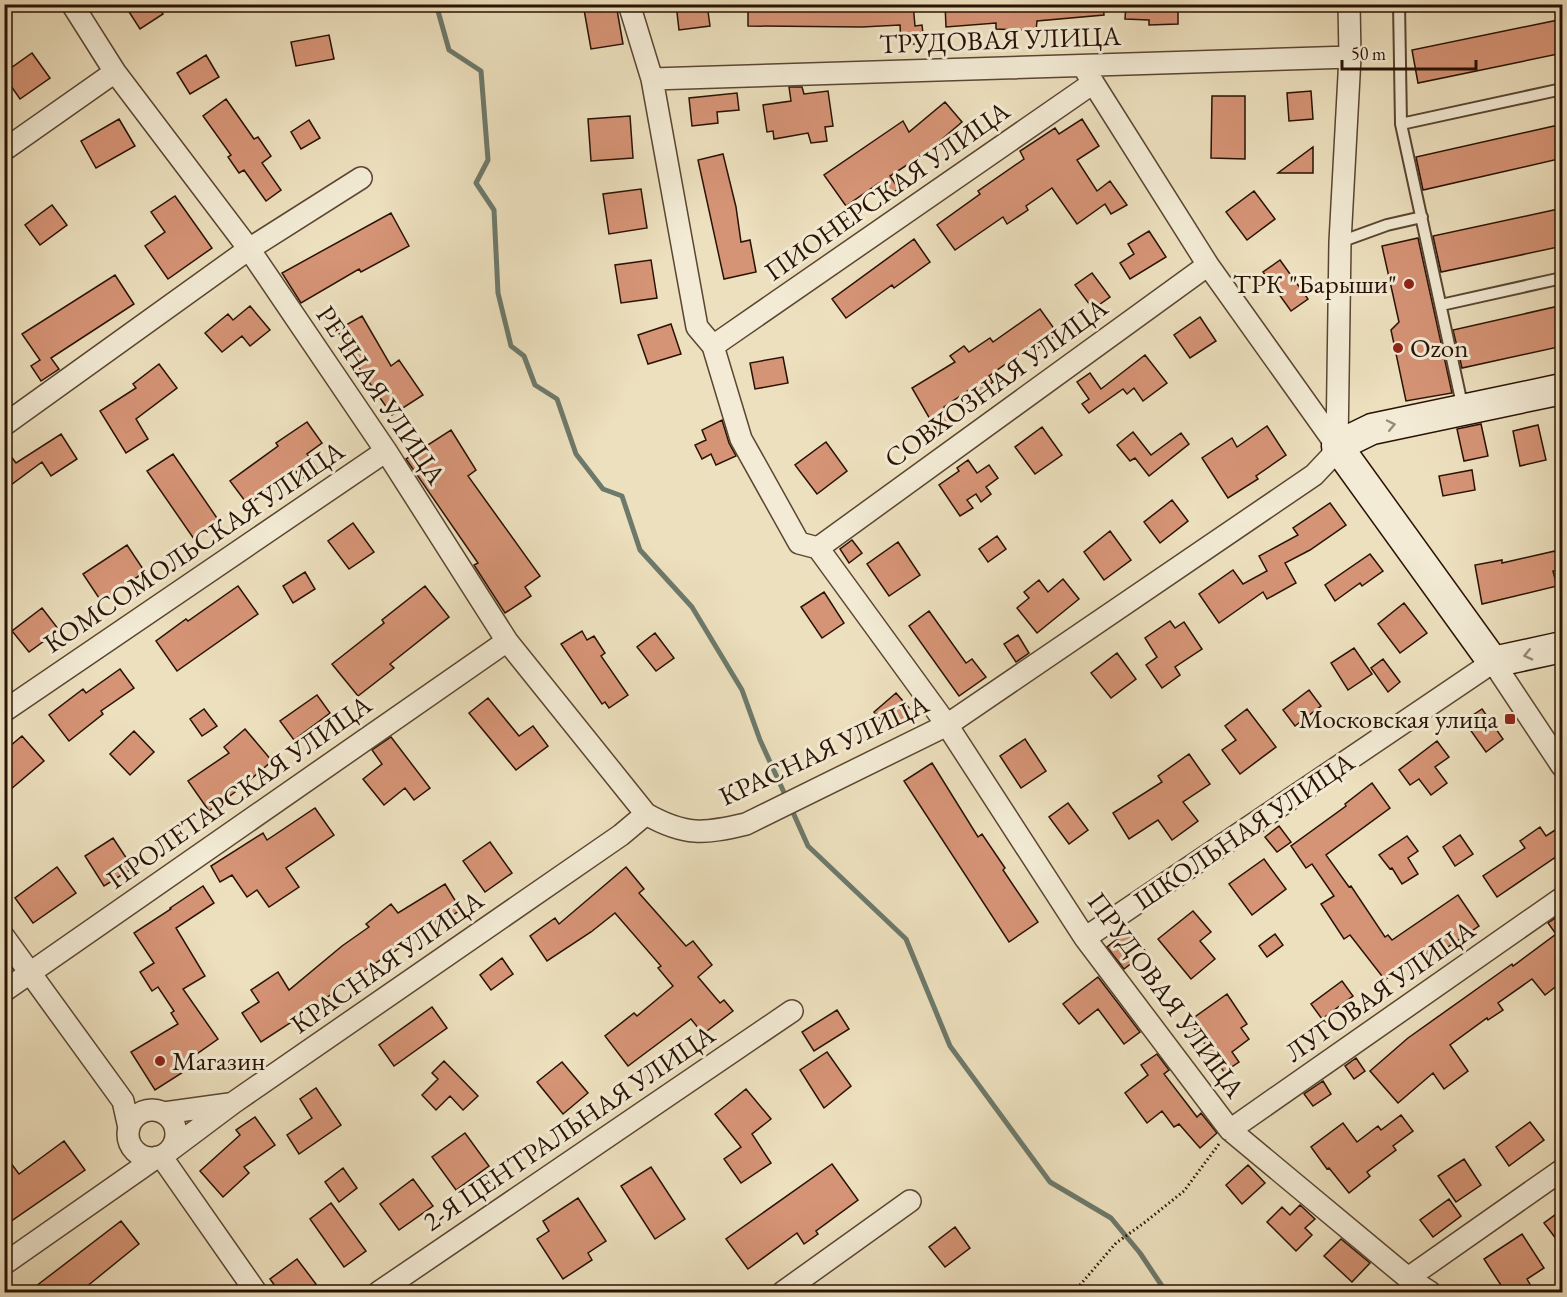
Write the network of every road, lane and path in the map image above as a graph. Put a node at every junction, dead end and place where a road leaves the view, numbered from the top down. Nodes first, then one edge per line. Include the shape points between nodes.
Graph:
1 (72, 4) edge
2 (629, 4) edge
3 (1349, 4) edge
4 (1399, 4) edge
5 (1350, 57) junction
6 (115, 72) junction
7 (1087, 75) junction
8 (652, 79) junction
9 (1563, 89) edge
10 (1401, 124) junction
11 (4, 150) edge
12 (361, 178) dead end
13 (1422, 217) junction
14 (1340, 242) junction
15 (249, 249) junction
16 (1208, 265) junction
17 (1563, 278) edge
18 (1441, 305) junction
19 (713, 346) junction
20 (1563, 389) edge
21 (1462, 409) junction
22 (4, 425) edge
23 (1337, 446) junction
24 (386, 451) junction
25 (818, 548) junction
26 (507, 641) junction
27 (1563, 647) edge
28 (1493, 662) junction
29 (4, 711) edge
30 (947, 725) junction
31 (1563, 766) edge
32 (646, 814) junction
33 (1563, 898) edge
34 (4, 937) edge
35 (1086, 938) junction
36 (29, 973) junction
37 (4, 991) edge
38 (792, 1011) dead end
39 (123, 1101) junction
40 (232, 1103) junction
41 (156, 1111) junction
42 (129, 1128) junction
43 (1230, 1130) junction
44 (156, 1154) junction
45 (1563, 1170) edge
46 (910, 1201) dead end
47 (4, 1264) edge
48 (1408, 1278) junction
49 (256, 1293) edge
50 (379, 1293) edge
51 (783, 1293) edge
52 (1074, 1293) edge
53 (1430, 1293) edge

1 - 6 street, РЕЧНАЯ УЛИЦА
2 - 8 street
3 - 5 street
4 - 10 lane
5 - 7 street, ТРУДОВАЯ УЛИЦА
5 - 14 street
6 - 11 street
6 - 15 street, РЕЧНАЯ УЛИЦА
7 - 8 street, ТРУДОВАЯ УЛИЦА
7 - 16 street
7 - 19 street, ПИОНЕРСКАЯ УЛИЦА
8 - 19 street via 698,327
9 - 10 lane
10 - 13 lane
12 - 15 street
13 - 14 lane
13 - 18 lane
14 - 23 street
15 - 22 street
15 - 24 street, РЕЧНАЯ УЛИЦА
16 - 23 street
16 - 25 street, СОВХОЗНАЯ УЛИЦА
17 - 18 lane
18 - 21 lane
19 - 25 street via 741,440 799,543
20 - 21 street
23 -> 21 street via 1372,429
23 - 28 street
23 - 30 street, КРАСНАЯ УЛИЦА via 1314,475
24 - 26 street, РЕЧНАЯ УЛИЦА
24 - 29 street, КОМСОМОЛЬСКАЯ УЛИЦА
25 - 30 street, ПРУДОВАЯ УЛИЦА
26 - 32 street, РЕЧНАЯ УЛИЦА
26 - 36 street, ПРОЛЕТАРСКАЯ УЛИЦА
27 -> 28 street, ШКОЛЬНАЯ УЛИЦА
28 - 31 street
28 - 35 street, ШКОЛЬНАЯ УЛИЦА
30 - 32 street, КРАСНАЯ УЛИЦА via 746,824 692,832 669,827
30 - 35 street, ПРУДОВАЯ УЛИЦА
32 - 40 street, КРАСНАЯ УЛИЦА
33 - 43 street, ЛУГОВАЯ УЛИЦА
34 - 36 street
35 - 43 street, ПРУДОВАЯ УЛИЦА
36 - 37 street, ПРОЛЕТАРСКАЯ УЛИЦА
36 - 39 street
38 - 50 street, 2-Я ЦЕНТРАЛЬНАЯ УЛИЦА
39 - 41 street
39 - 42 street
40 - 41 street, КРАСНАЯ УЛИЦА
40 - 44 street, КРАСНАЯ УЛИЦА
41 - 42 street via 133,1119
41 - 44 street via 171,1119 176,1135 174,1144
42 - 44 street via 131,1145
43 - 48 street, ПРУДОВАЯ УЛИЦА
43 - 52 path via 1184,1191 1116,1243
44 - 47 street, КРАСНАЯ УЛИЦА
44 - 49 street
45 - 48 street
46 - 51 street
48 - 53 street, ПРУДОВАЯ УЛИЦА

